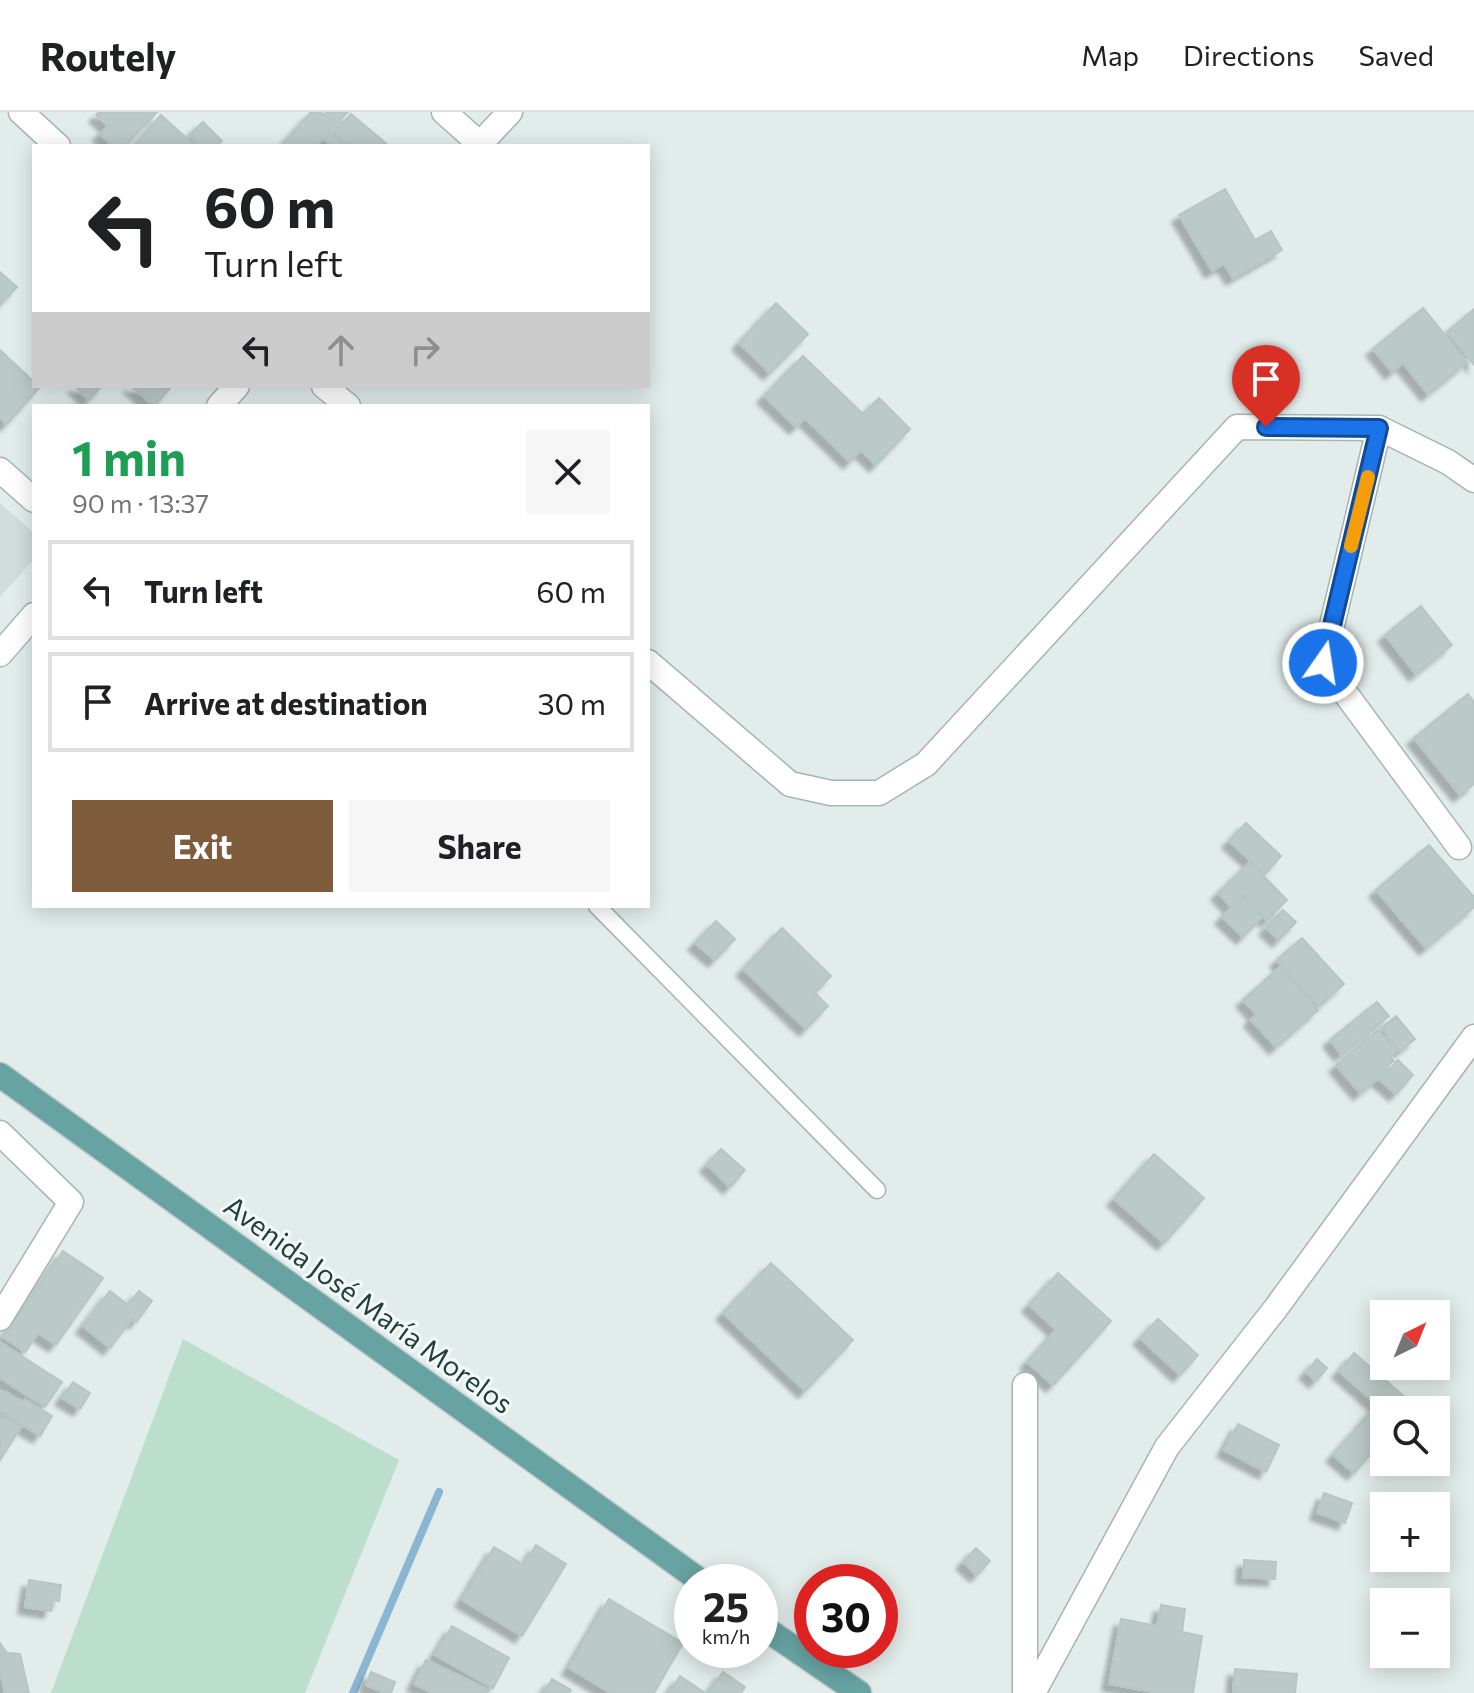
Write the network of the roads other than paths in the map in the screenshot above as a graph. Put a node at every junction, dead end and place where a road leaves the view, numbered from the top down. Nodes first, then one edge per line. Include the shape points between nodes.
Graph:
1 (21, 112) edge
2 (444, 112) edge
3 (510, 112) edge
4 (56, 144) edge
5 (478, 144) edge
6 (480, 144) edge
7 (235, 388) edge
8 (326, 388) edge
9 (221, 404) edge
10 (346, 404) edge
11 (1379, 428) junction
12 (0, 470) edge
13 (1474, 480) edge
14 (32, 498) edge
15 (32, 617) edge
16 (0, 654) edge
17 (650, 664) edge
18 (1459, 847) dead end
19 (599, 908) edge
20 (1474, 1037) edge
21 (0, 1075) edge
22 (0, 1133) edge
23 (877, 1190) dead end
24 (0, 1318) edge
25 (1025, 1385) dead end
26 (677, 1564) edge
27 (778, 1637) edge
28 (859, 1693) edge
29 (1025, 1693) edge
30 (1033, 1693) edge

1 - 4 street
2 - 5 street
3 - 6 street
7 - 9 street
8 - 10 street
11 - 13 street
11 - 17 street via 1237,427 926,764 879,793 831,793 790,784
11 - 18 street via 1323,663
12 - 14 street
15 - 16 street
19 - 23 lane
20 - 30 street via 1167,1447
21 - 26 main road, Avenida José María Morelos
22 - 24 street via 71,1202
25 - 29 street
27 - 28 main road

